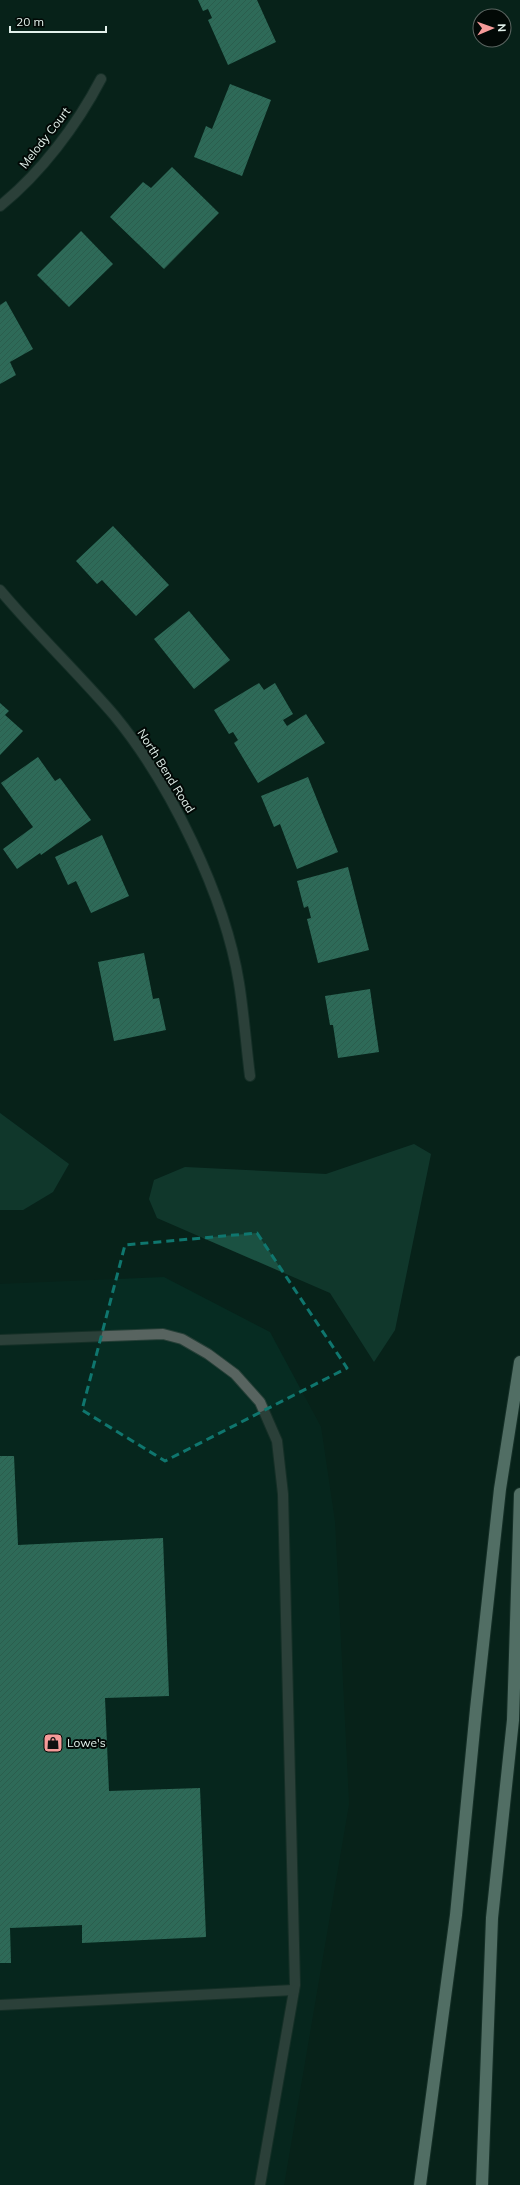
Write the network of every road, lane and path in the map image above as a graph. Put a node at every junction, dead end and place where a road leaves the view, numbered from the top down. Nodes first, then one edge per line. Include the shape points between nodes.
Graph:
1 (102, 79) dead end
2 (0, 206) edge
3 (0, 590) edge
4 (250, 1076) dead end
5 (0, 1340) edge
6 (520, 1362) edge
7 (520, 1494) edge
8 (294, 1990) junction
9 (0, 2006) edge
10 (260, 2185) edge
11 (420, 2185) edge
12 (482, 2185) edge

1 - 2 street, Melody Court via 69,130 32,176
3 - 4 street, North Bend Road via 115,716 149,764 180,815 215,897 228,939 239,982
5 - 8 street via 163,1334 182,1339 208,1354 235,1374 260,1402 277,1441 283,1494
6 - 11 highway via 500,1490 456,1916
7 - 12 highway via 513,1720 492,1918
8 - 9 street
8 - 10 street

